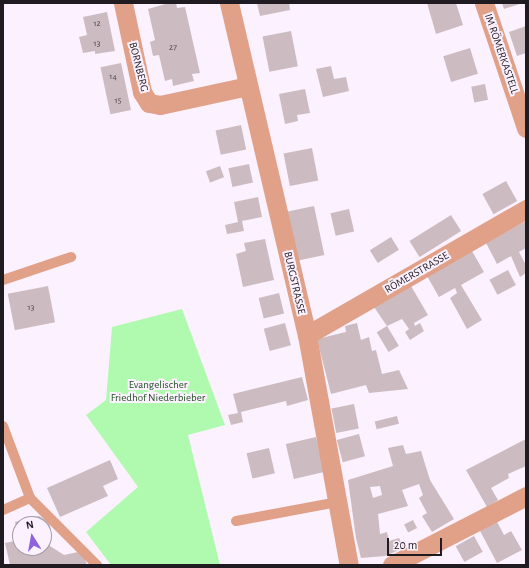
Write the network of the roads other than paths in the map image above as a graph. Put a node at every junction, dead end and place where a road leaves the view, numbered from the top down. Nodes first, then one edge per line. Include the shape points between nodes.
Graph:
1 (123, 3) edge
2 (229, 3) edge
3 (484, 3) edge
4 (248, 86) junction
5 (526, 128) edge
6 (526, 209) edge
7 (71, 257) dead end
8 (3, 280) edge
9 (306, 335) junction
10 (3, 426) edge
11 (526, 496) edge
12 (30, 498) junction
13 (338, 502) junction
14 (3, 510) edge
15 (236, 521) dead end
16 (96, 565) edge
17 (349, 565) edge
18 (392, 565) edge

1 - 4 street, BORNBERG via 142,92 150,103 160,105
2 - 4 street, BURGSTRASSE
3 - 5 street, IM RÖMERKASTELL
4 - 9 street, BURGSTRASSE
6 - 9 street, RÖMERSTRASSE
7 - 8 lane
9 - 13 street, BURGSTRASSE
10 - 12 lane
11 - 18 street
12 - 14 lane
12 - 16 lane
13 - 15 lane
13 - 17 street, BURGSTRASSE

